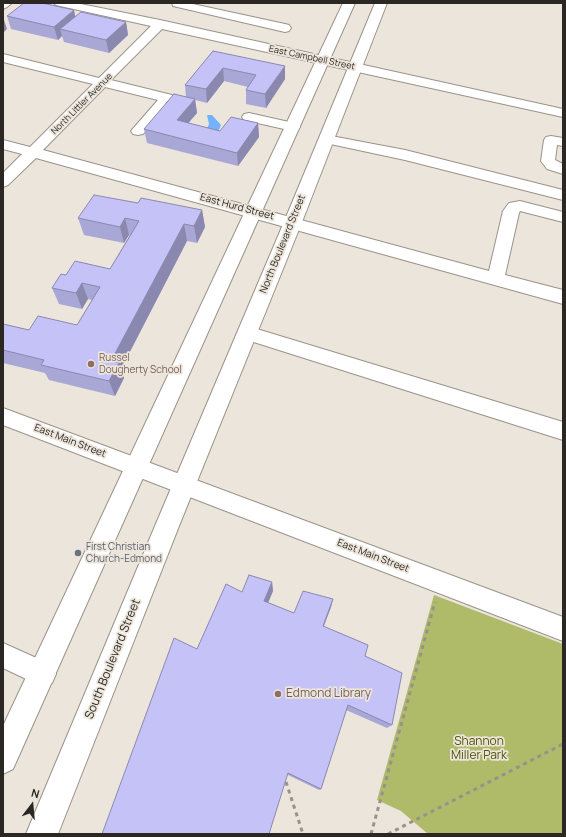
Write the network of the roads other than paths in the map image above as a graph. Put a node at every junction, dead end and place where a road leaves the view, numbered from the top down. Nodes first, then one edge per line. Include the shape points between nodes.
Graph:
1 (6, 3) edge
2 (60, 3) edge
3 (349, 3) edge
4 (381, 3) edge
5 (176, 4) dead end
6 (3, 5) edge
7 (215, 12) junction
8 (160, 24) junction
9 (285, 28) dead end
10 (197, 33) junction
11 (3, 58) edge
12 (323, 60) junction
13 (354, 67) junction
14 (104, 82) junction
15 (249, 117) dead end
16 (555, 126) edge
17 (292, 127) junction
18 (138, 131) dead end
19 (326, 139) junction
20 (3, 144) edge
21 (34, 152) junction
22 (563, 169) edge
23 (3, 182) edge
24 (563, 195) edge
25 (254, 211) junction
26 (563, 217) edge
27 (293, 222) junction
28 (496, 278) junction
29 (563, 297) edge
30 (247, 333) junction
31 (3, 416) edge
32 (563, 431) edge
33 (136, 467) junction
34 (184, 485) junction
35 (563, 628) edge
36 (3, 655) edge
37 (43, 674) junction
38 (3, 759) edge
39 (42, 834) edge

1 - 6 street
2 - 8 street, East Campbell Street
3 - 12 main road
4 - 13 main road, North Boulevard Street
5 - 7 street
7 - 9 street
7 - 10 street
8 - 10 street, East Campbell Street
8 - 14 street, North Littler Avenue
10 - 12 street, East Campbell Street
11 - 14 street
12 - 13 street, East Campbell Street
12 - 17 main road
13 - 16 street, East Campbell Street
13 - 19 main road, North Boulevard Street
14 - 18 street via 167,98
14 - 21 street, North Littler Avenue
15 - 17 street
16 - 22 street via 548,161 552,166
17 - 25 main road
19 - 24 street via 405,155
19 - 27 main road, North Boulevard Street
20 - 21 street, East Hurd Street
21 - 23 street, North Littler Avenue
21 - 25 street, East Hurd Street
25 - 27 street, East Hurd Street
25 - 33 main road
26 - 28 street via 515,207 511,211
27 - 28 street, East Hurd Street
27 - 30 main road, North Boulevard Street
28 - 29 street, East Hurd Street
30 - 32 street
30 - 34 main road, North Boulevard Street
31 - 33 street, East Main Street
33 - 34 street, East Main Street
33 - 37 main road
34 - 35 street, East Main Street
34 - 39 main road, South Boulevard Street
36 - 37 street
37 - 38 main road

